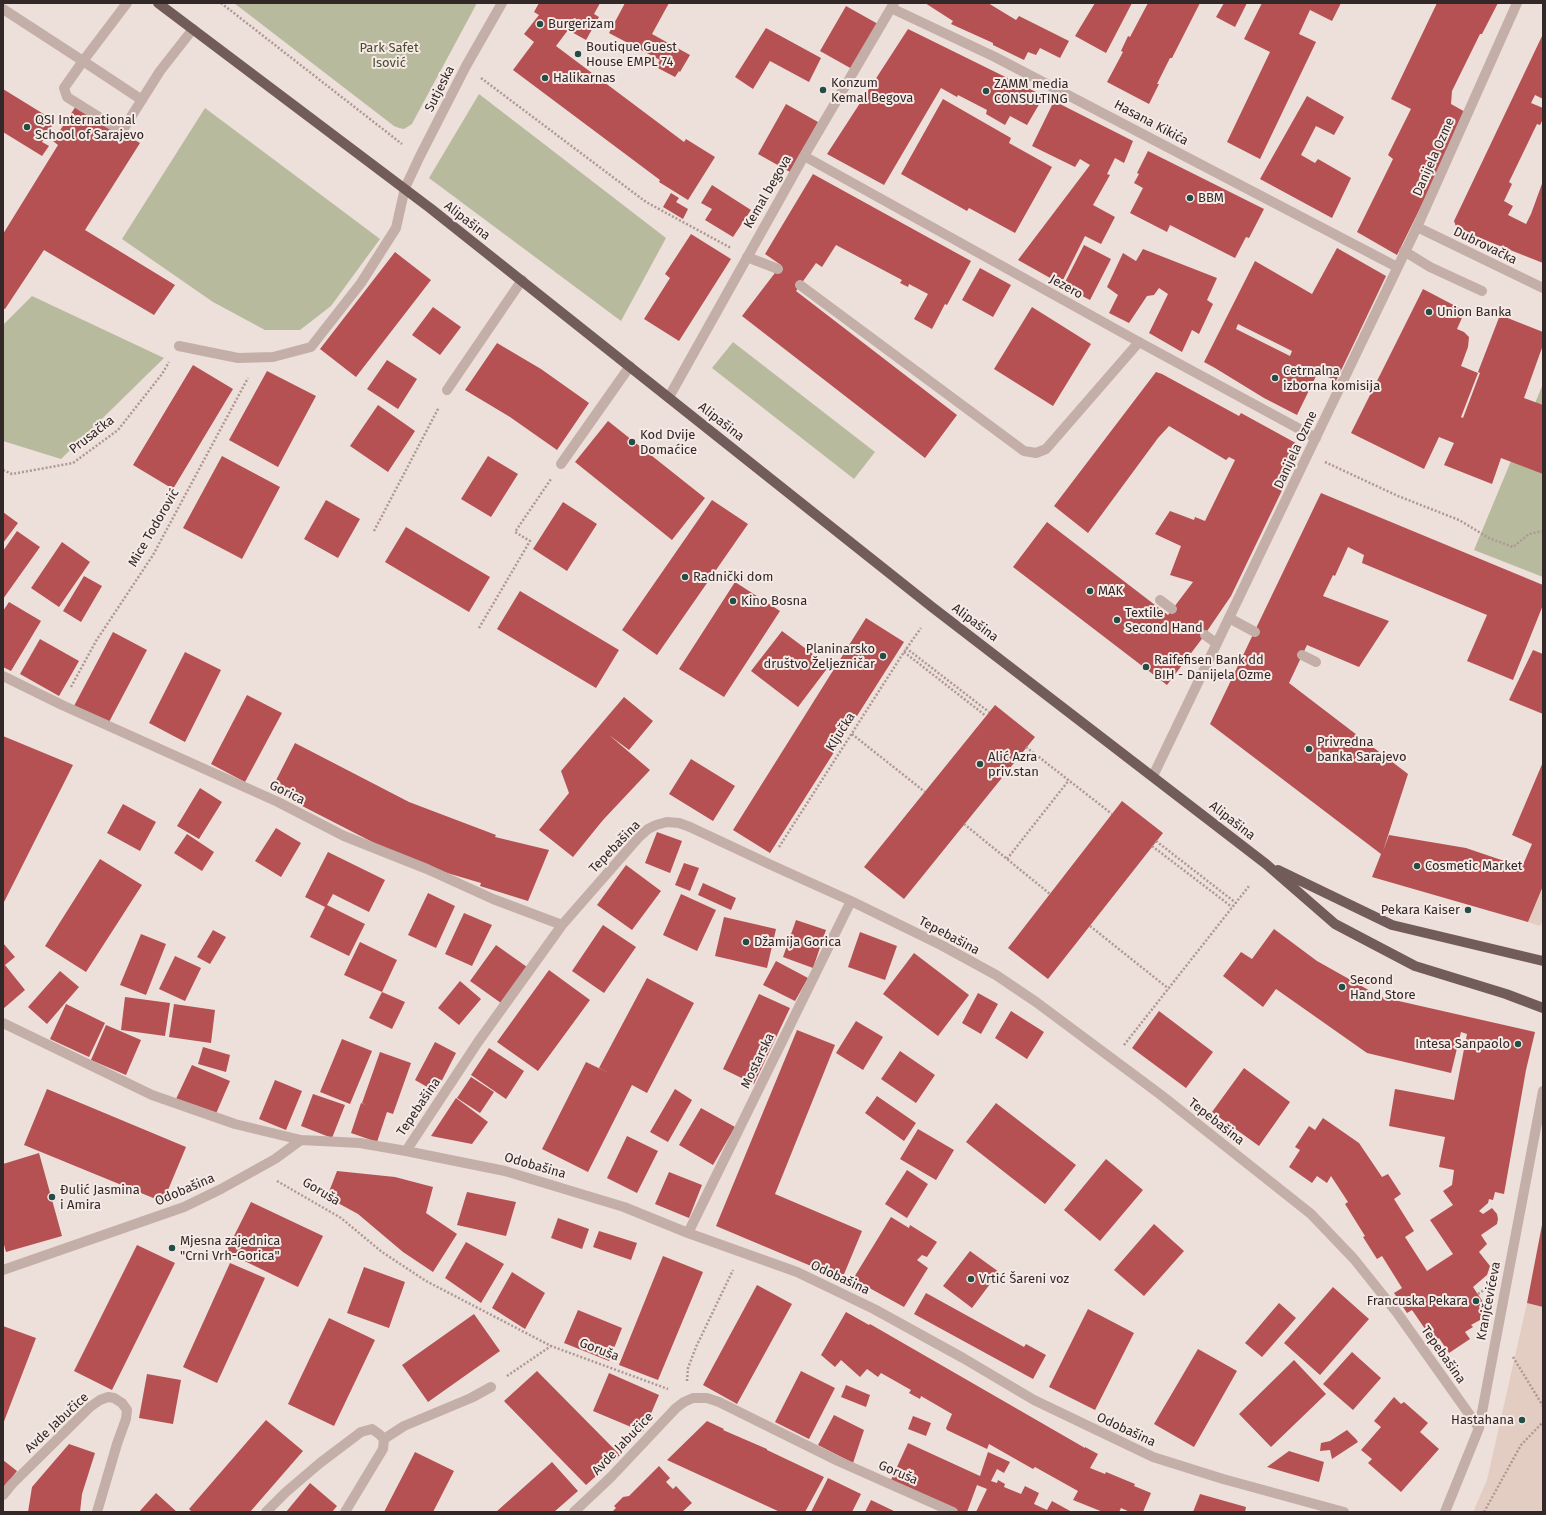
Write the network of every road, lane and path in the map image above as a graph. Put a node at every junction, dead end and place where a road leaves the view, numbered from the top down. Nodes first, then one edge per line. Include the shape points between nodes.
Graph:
1 (127, 3) edge
2 (158, 3) edge
3 (221, 3) edge
4 (502, 3) edge
5 (1517, 3) edge
6 (893, 6) edge
7 (3, 9) edge
8 (193, 29) junction
9 (83, 61) junction
10 (466, 66) junction
11 (142, 100) junction
12 (402, 144) dead end
13 (804, 156) junction
14 (405, 188) junction
15 (1417, 227) junction
16 (1404, 251) junction
17 (747, 257) junction
18 (1396, 267) junction
19 (778, 269) dead end
20 (522, 280) junction
21 (800, 285) dead end
22 (1543, 288) edge
23 (1482, 292) dead end
24 (1138, 342) junction
25 (179, 346) joint
26 (259, 358) junction
27 (630, 366) junction
28 (447, 390) joint
29 (669, 397) junction
30 (1316, 438) junction
31 (1308, 454) junction
32 (561, 464) joint
33 (3, 470) edge
34 (374, 531) dead end
35 (1543, 531) edge
36 (1160, 600) dead end
37 (1172, 609) dead end
38 (1229, 618) junction
39 (479, 628) dead end
40 (921, 628) dead end
41 (1255, 632) dead end
42 (1205, 635) dead end
43 (1216, 643) junction
44 (906, 648) junction
45 (904, 652) junction
46 (1302, 655) dead end
47 (1316, 662) dead end
48 (3, 676) edge
49 (62, 705) junction
50 (989, 712) dead end
51 (986, 716) dead end
52 (852, 734) junction
53 (1026, 747) dead end
54 (1153, 776) junction
55 (1069, 780) junction
56 (924, 792) dead end
57 (1112, 814) dead end
58 (964, 824) dead end
59 (1156, 841) dead end
60 (1152, 846) dead end
61 (778, 849) dead end
62 (1007, 859) junction
63 (1266, 864) junction
64 (1249, 886) dead end
65 (1050, 894) dead end
66 (851, 901) junction
67 (1236, 904) junction
68 (1232, 908) junction
69 (562, 925) junction
70 (1090, 926) dead end
71 (1543, 961) edge
72 (1168, 989) junction
73 (1543, 1008) edge
74 (3, 1023) edge
75 (1122, 1048) dead end
76 (1543, 1090) edge
77 (301, 1140) junction
78 (406, 1151) junction
79 (258, 1169) junction
80 (688, 1233) junction
81 (741, 1252) junction
82 (3, 1270) edge
83 (551, 1346) junction
84 (1511, 1354) dead end
85 (492, 1387) joint
86 (693, 1398) junction
87 (1543, 1406) edge
88 (1543, 1422) edge
89 (1478, 1428) junction
90 (384, 1439) junction
91 (3, 1496) edge
92 (97, 1512) edge
93 (266, 1512) edge
94 (345, 1512) edge
95 (574, 1512) edge
96 (953, 1512) edge
97 (1344, 1512) edge
98 (1445, 1512) edge
99 (1484, 1512) edge

1 - 9 street
2 - 8 main road, Alipašina
3 - 12 path
4 - 10 street, Sutjeska
5 - 15 street, Danijela Ozme
6 - 13 street, Kemal begova
6 - 18 street, Hasana Kikića
7 - 9 street
8 - 11 street via 160,71
8 - 14 main road, Alipašina
9 - 11 street
9 - 11 street via 64,88 66,98 121,130
10 - 14 street, Sutjeska
10 - 17 path via 646,202
13 - 17 street, Kemal begova
13 - 24 street, Jezero
14 - 20 main road, Alipašina
14 - 26 street, Sutjeska via 396,228 361,283 311,347 273,358
15 - 16 street, Danijela Ozme
15 - 22 street, Dubrovačka
16 - 18 street, Danijela Ozme
16 - 23 street via 1430,267
17 - 19 street
17 - 29 street, Kemal begova
18 - 30 street, Danijela Ozme
20 - 27 main road, Alipašina
20 - 28 street
21 - 24 street via 1024,452 1036,453 1046,449
24 - 30 street, Jezero
25 - 26 street, Sutjeska via 238,358
25 - 33 path, Prusačka via 162,374 118,430 73,463 12,474
26 - 49 path, Mice Todorović via 153,555 96,641
27 - 29 main road, Alipašina
27 - 32 street
28 - 34 path
29 - 54 main road, Alipašina via 932,607
30 - 31 street, Danijela Ozme
31 - 35 path via 1398,496 1459,520 1489,538 1513,547 1529,534
31 - 38 street, Danijela Ozme
32 - 39 path via 515,532 530,541
36 - 37 street
38 - 41 street
38 - 43 street, Danijela Ozme
40 - 44 path, Ključka
42 - 43 street
43 - 54 street, Danijela Ozme
44 - 45 path, Ključka
44 - 50 path
45 - 51 path
45 - 52 path, Ključka
46 - 47 street
48 - 49 street, Gorica
49 - 69 street, Gorica via 278,802 344,836
52 - 56 path
52 - 61 path, Ključka
53 - 55 path
54 - 63 main road, Alipašina
55 - 57 path
55 - 62 path
58 - 62 path
59 - 67 path
60 - 68 path
62 - 65 path
63 - 71 main road, Alipašina via 1392,926
63 - 73 main road, Alipašina via 1335,924 1415,966
64 - 67 path
66 - 69 street, Tepebašina via 690,826 667,822 652,827 639,837
66 - 80 street, Mostarska
66 - 89 street, Tepebašina via 996,975 1036,1002 1161,1095 1311,1214 1354,1259 1398,1314
67 - 68 path
68 - 72 path
69 - 78 street, Tepebašina via 478,1042
70 - 72 path
72 - 75 path
74 - 77 street, Odobašina via 152,1094 235,1124
76 - 89 street, Kranjčevićeva
77 - 78 street, Odobašina via 360,1143
77 - 79 street, Odobašina via 276,1160
78 - 80 street, Odobašina via 505,1171 560,1186 624,1207
79 - 82 street, Odobašina via 184,1207
79 - 83 path, Goruša via 341,1218 382,1252 426,1281
80 - 81 street, Odobašina
81 - 86 path via 688,1368 687,1386
81 - 97 street, Odobašina via 797,1272 874,1309 1034,1400 1153,1457
83 - 85 path
83 - 86 path, Goruša
84 - 87 path
85 - 90 street via 404,1426
86 - 95 street, Avde Jabučice via 676,1408
86 - 96 street, Goruša via 707,1398 718,1402 838,1461
88 - 99 path via 1521,1445
89 - 98 street, Kranjčevićeva
90 - 93 street via 372,1430 361,1432 320,1463
90 - 94 street via 383,1449
91 - 92 street, Avde Jabučice via 90,1407 108,1397 114,1398 127,1410 126,1419

